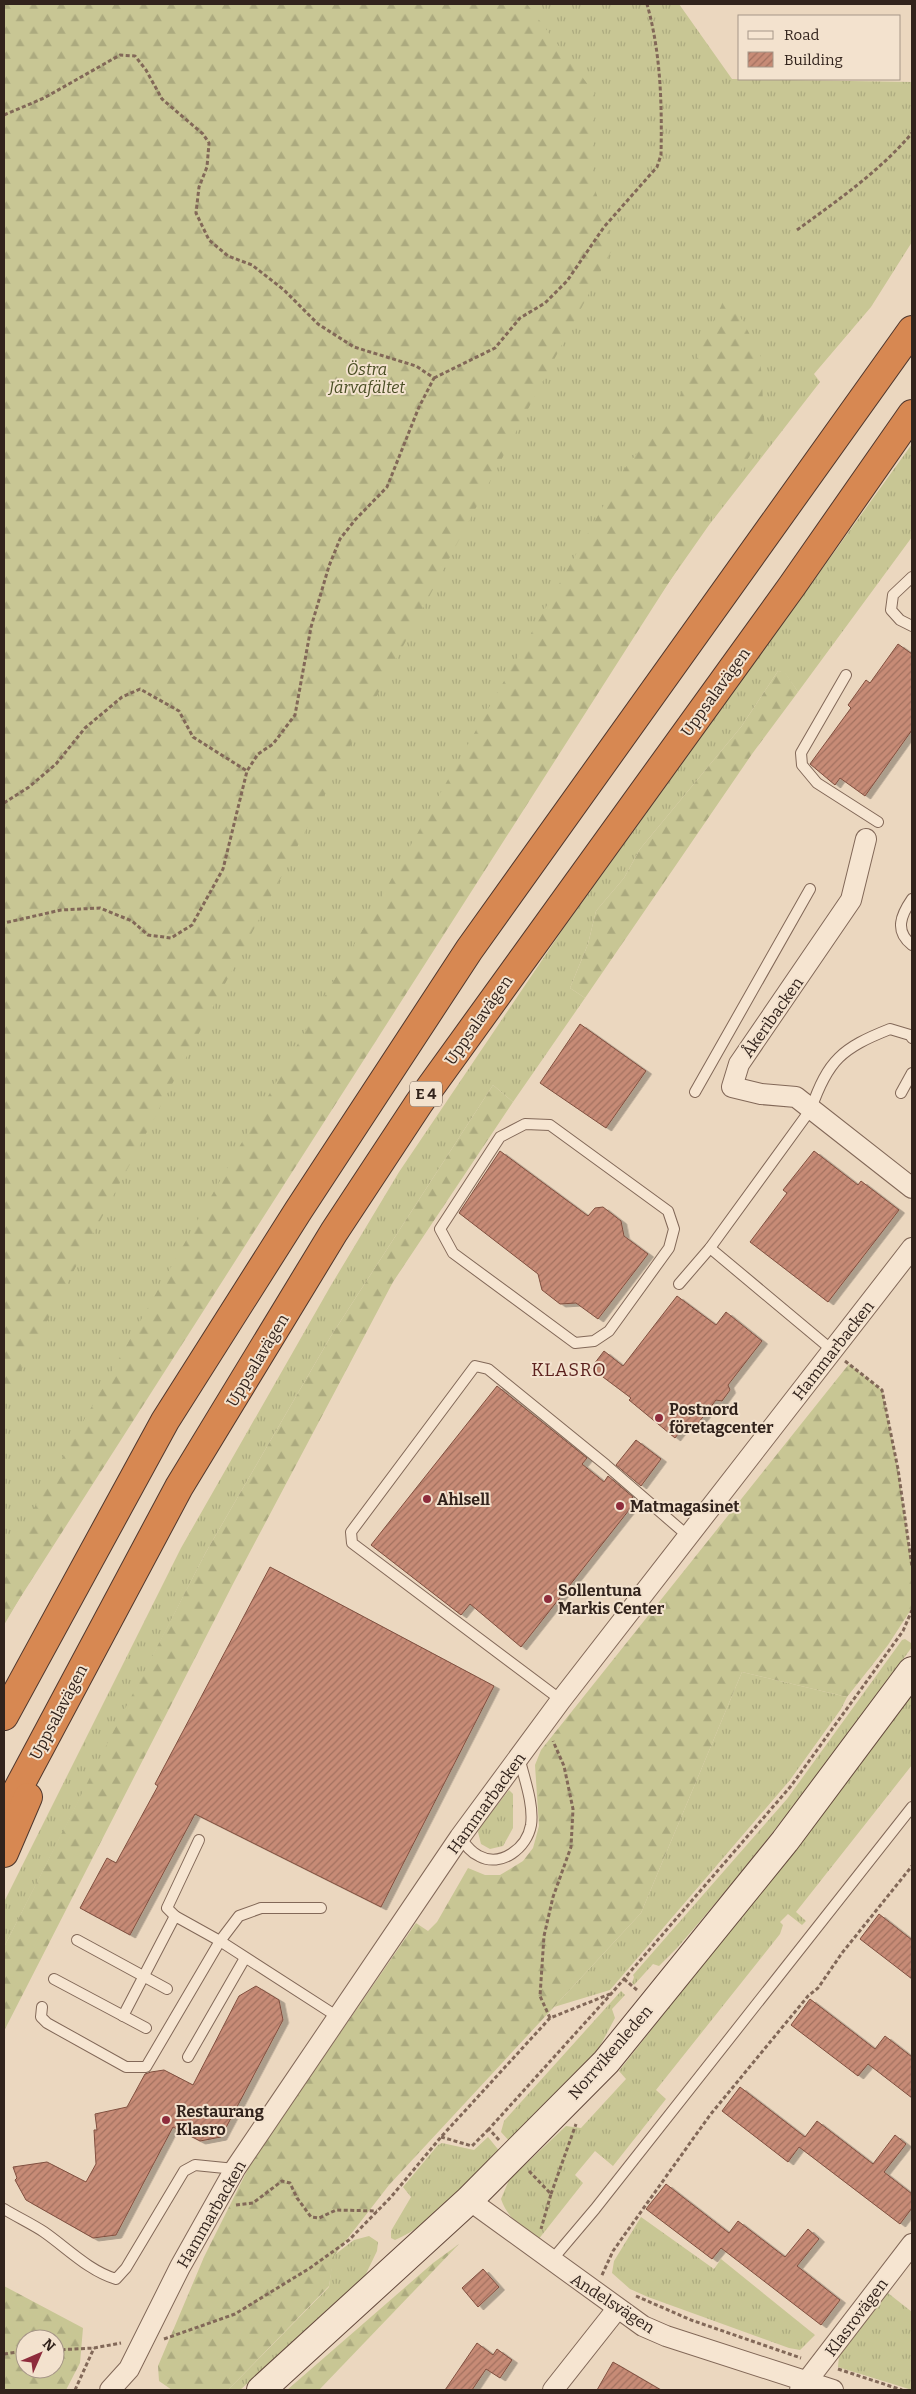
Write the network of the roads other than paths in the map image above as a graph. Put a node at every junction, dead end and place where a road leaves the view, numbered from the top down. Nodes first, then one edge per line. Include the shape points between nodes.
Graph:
1 (912, 330) edge
2 (912, 414) edge
3 (912, 577) edge
4 (912, 626) edge
5 (846, 676) dead end
6 (878, 822) dead end
7 (866, 839) dead end
8 (810, 889) dead end
9 (912, 899) edge
10 (912, 945) edge
11 (912, 1038) edge
12 (912, 1073) edge
13 (695, 1092) dead end
14 (901, 1093) dead end
15 (811, 1109) junction
16 (612, 1170) joint
17 (912, 1188) edge
18 (710, 1248) junction
19 (912, 1248) edge
20 (679, 1284) dead end
21 (832, 1350) junction
22 (688, 1536) junction
23 (90, 1651) junction
24 (912, 1671) edge
25 (560, 1700) junction
26 (4, 1716) edge
27 (519, 1756) junction
28 (912, 1807) edge
29 (4, 1815) edge
30 (460, 1837) junction
31 (199, 1840) dead end
32 (4, 1853) edge
33 (320, 1908) dead end
34 (174, 1916) junction
35 (77, 1940) dead end
36 (220, 1941) junction
37 (245, 1958) junction
38 (143, 1977) junction
39 (54, 1979) dead end
40 (167, 1989) dead end
41 (42, 2007) dead end
42 (123, 2016) junction
43 (338, 2017) junction
44 (146, 2028) dead end
45 (188, 2057) dead end
46 (234, 2169) junction
47 (469, 2200) junction
48 (4, 2209) edge
49 (912, 2244) edge
50 (556, 2254) junction
51 (617, 2310) junction
52 (803, 2386) edge
53 (110, 2390) edge
54 (261, 2390) edge
55 (553, 2390) edge
56 (832, 2390) edge

1 - 26 highway, E 4 via 447,983 165,1421
2 - 23 highway, Uppsalavägen / E 4 via 419,1103 334,1232 179,1487
3 - 4 lane via 893,595 891,610
5 - 6 lane via 801,753 802,766 817,783
7 - 15 street, Åkeribacken via 850,900 739,1064 732,1088 796,1097
8 - 13 lane
9 - 10 lane via 903,912 901,926 904,939
11 - 15 lane via 890,1029 863,1040 833,1062
12 - 14 lane
15 - 17 street, Åkeribacken
15 - 18 lane
16 - 16 lane via 550,1125 525,1124 500,1137 440,1229 453,1253 575,1343 594,1341 609,1331 669,1248 674,1229 668,1211
18 - 20 lane
18 - 21 lane
19 - 21 street, Hammarbacken
21 - 22 street, Hammarbacken
22 - 25 street, Hammarbacken
22 - 25 lane via 496,1375 475,1366 351,1532 352,1543
23 - 29 highway, Uppsalavägen / E 4
23 - 32 highway
24 - 47 main road, Norrvikenleden via 785,1841 606,2062
25 - 27 street, Hammarbacken
27 - 30 street, Hammarbacken
27 - 30 lane via 531,1808 531,1826 521,1847 506,1857 492,1860 479,1857
28 - 50 lane
30 - 43 street, Hammarbacken
31 - 34 lane via 167,1908
33 - 36 lane via 261,1908 239,1916
34 - 36 lane
34 - 38 lane
35 - 38 lane
36 - 37 lane
36 - 41 lane via 146,2067 126,2068 47,2023 41,2018
37 - 43 lane
37 - 45 lane
38 - 40 lane
38 - 42 lane
39 - 42 lane
42 - 44 lane
43 - 46 street, Hammarbacken
46 - 48 lane via 195,2165 184,2171 126,2268 116,2278
46 - 53 street, Hammarbacken via 180,2266 129,2369
47 - 50 street, Andelsvägen
47 - 54 main road, Norrvikenleden
49 - 52 street, Klasrovägen
50 - 51 street, Andelsvägen
51 - 52 street, Andelsvägen via 666,2336
51 - 55 street
52 - 56 street, Andelsvägen

